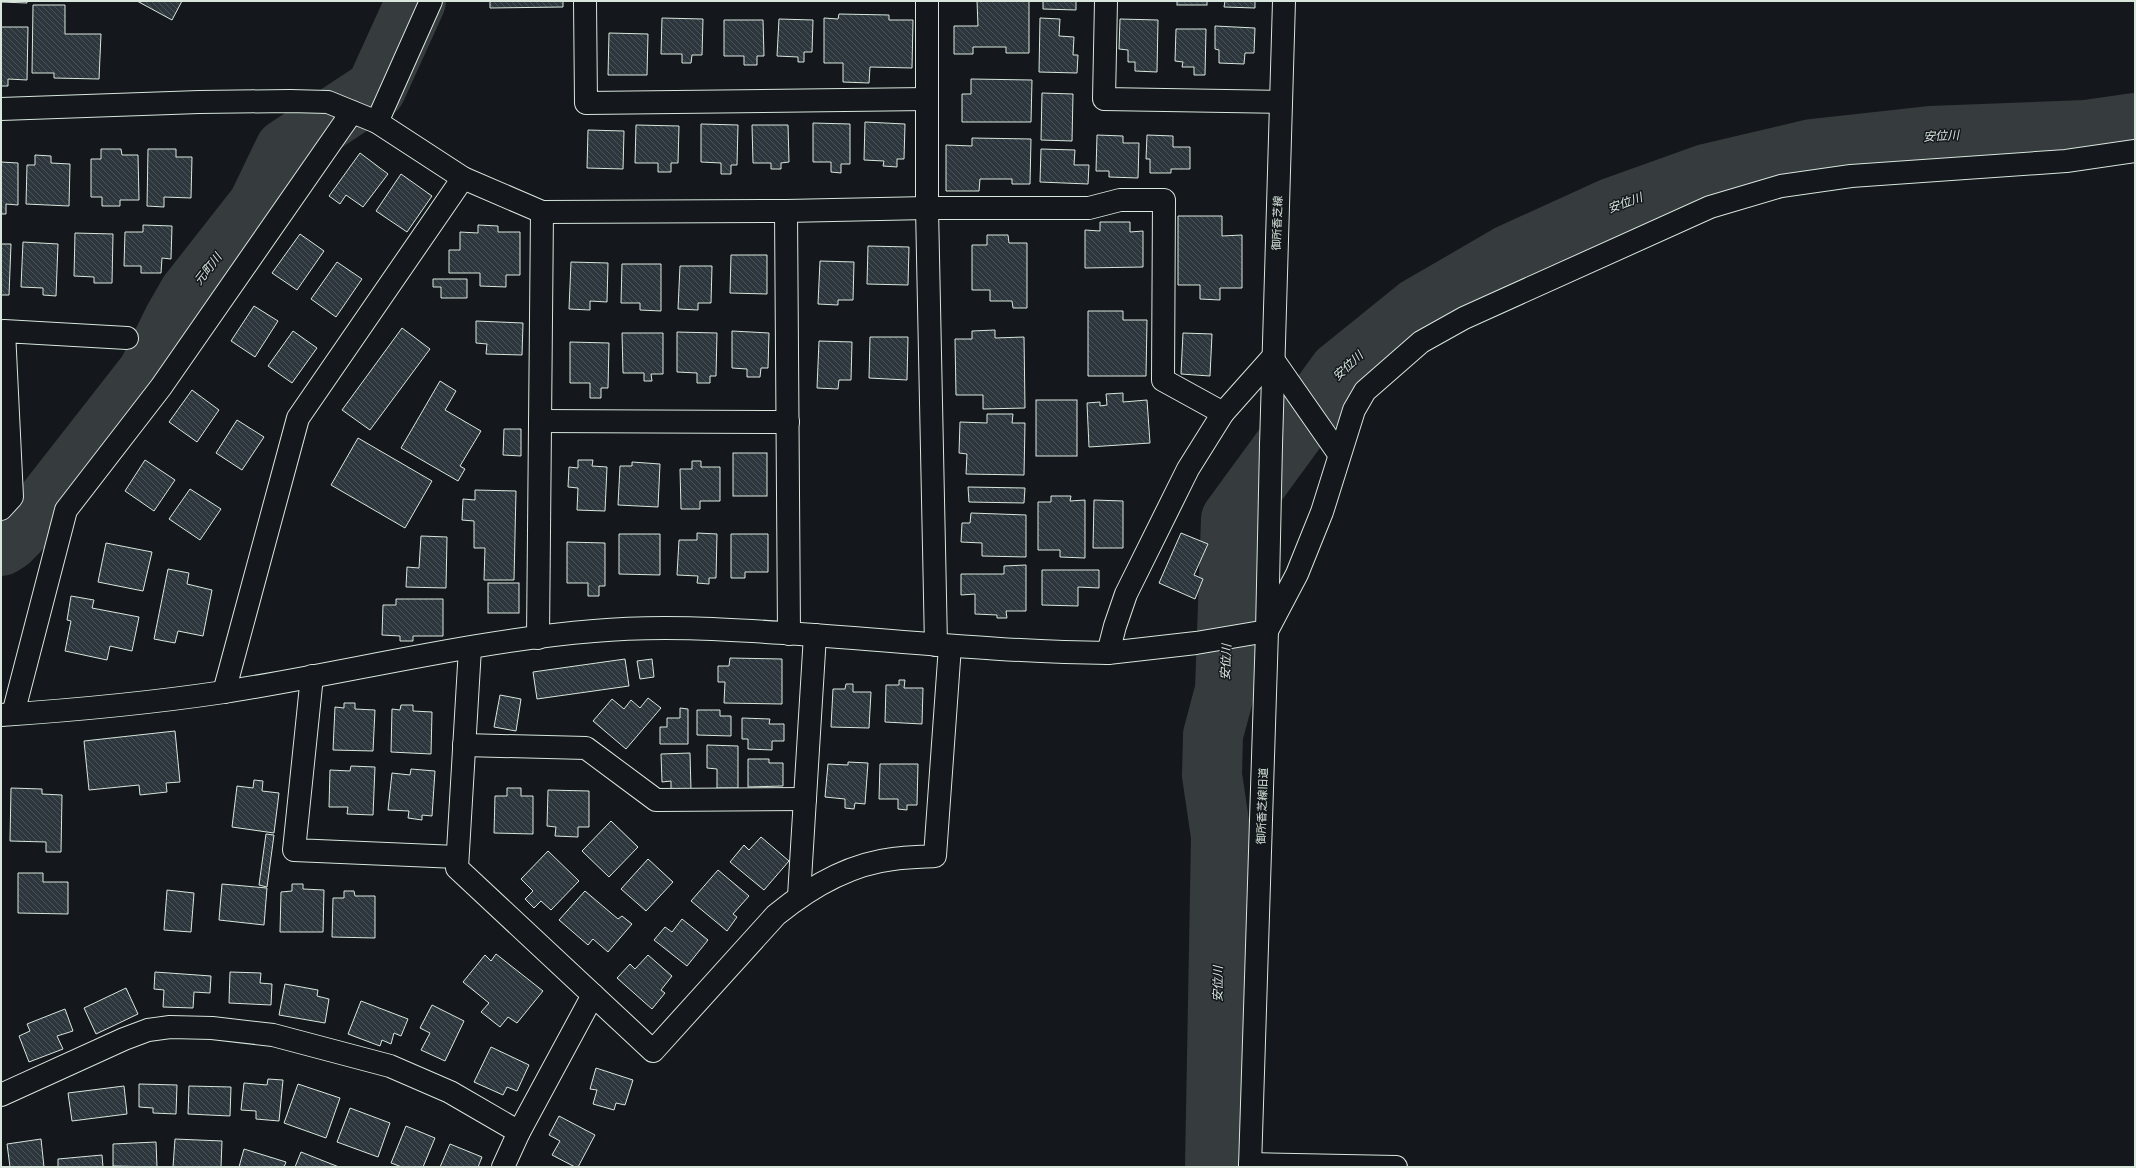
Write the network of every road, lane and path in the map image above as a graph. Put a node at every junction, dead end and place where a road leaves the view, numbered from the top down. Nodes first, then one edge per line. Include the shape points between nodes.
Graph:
1 (431, 1) edge
2 (585, 1) edge
3 (927, 1) edge
4 (1106, 1) edge
5 (1284, 1) edge
6 (927, 99) junction
7 (1281, 102) junction
8 (1, 109) edge
9 (352, 112) junction
10 (377, 122) junction
11 (2135, 151) edge
12 (463, 178) junction
13 (928, 208) junction
14 (786, 211) junction
15 (542, 212) junction
16 (2, 331) edge
17 (127, 338) dead end
18 (1272, 358) junction
19 (1223, 413) junction
20 (540, 421) junction
21 (788, 422) junction
22 (1271, 445) joint
23 (1339, 454) junction
24 (1, 509) edge
25 (1258, 632) junction
26 (789, 634) junction
27 (815, 635) junction
28 (538, 638) junction
29 (943, 646) junction
30 (470, 648) junction
31 (1108, 653) junction
32 (312, 676) junction
33 (224, 692) junction
34 (7, 714) edge
35 (464, 746) junction
36 (805, 800) junction
37 (457, 857) junction
38 (799, 896) junction
39 (593, 995) junction
40 (1, 1095) edge
41 (519, 1132) junction
42 (1250, 1165) edge
43 (503, 1167) edge
44 (1396, 1167) edge

1 - 10 street
2 - 6 street via 586,103
3 - 6 street
4 - 7 street via 1104,99
5 - 7 street, 御所香芝線
6 - 13 street
7 - 18 street, 御所香芝線
8 - 9 street via 290,101 328,102
9 - 10 street
9 - 34 street via 161,387 66,510
10 - 12 street
11 - 23 street via 2066,162 1851,176 1781,186 1710,207 1464,318 1421,342 1365,392 1354,410
12 - 15 street
12 - 33 street via 298,418
13 - 14 street
13 - 19 street via 1089,208 1120,200 1164,200 1163,380
13 - 29 street
14 - 15 street
14 - 21 street
15 - 20 street
16 - 17 street
16 - 24 street via 12,497
18 - 19 street
18 - 22 street, 御所香芝線
18 - 23 street
19 - 31 street via 1188,469 1126,594
20 - 21 street
20 - 28 street
21 - 26 street
22 - 25 street, 御所香芝線旧道 via 1268,552
23 - 25 street via 1322,512 1297,574
25 - 31 street via 1196,643
25 - 42 street, 御所香芝線旧道
26 - 27 street
26 - 28 street via 707,628 639,628
27 - 29 street
27 - 36 street
28 - 30 street
29 - 31 street
29 - 38 street via 935,856 891,859 848,870
30 - 32 street
30 - 35 street
32 - 33 street
32 - 37 street via 294,850
33 - 34 street via 147,702
35 - 36 street via 586,748 656,800
35 - 37 street
36 - 38 street
37 - 39 street via 457,868
38 - 39 street via 776,915 653,1051
39 - 41 street
40 - 41 street via 148,1030 170,1027 212,1028 273,1035 390,1066 450,1092
41 - 43 street
42 - 44 street

